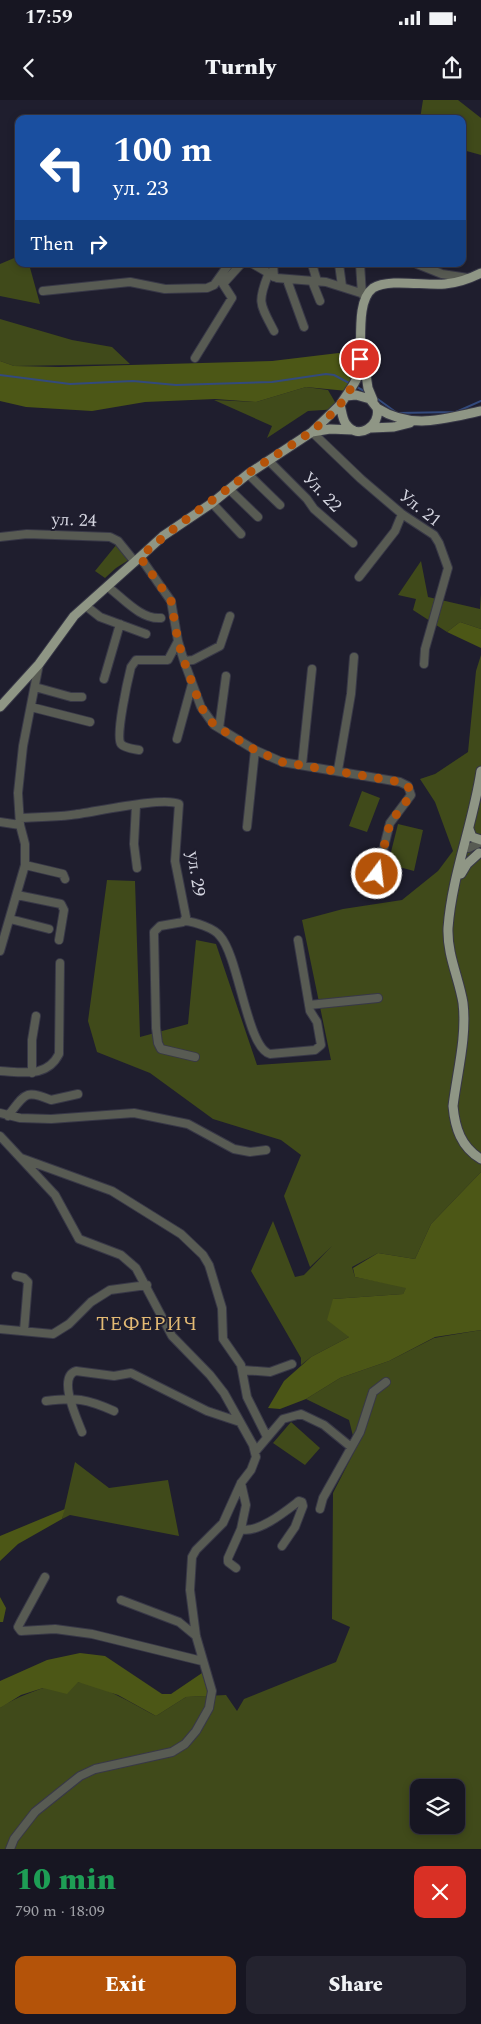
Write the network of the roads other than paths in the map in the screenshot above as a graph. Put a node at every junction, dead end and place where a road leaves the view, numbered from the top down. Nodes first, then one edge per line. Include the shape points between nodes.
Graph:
1 (227, 267) edge
2 (238, 267) edge
3 (258, 267) edge
4 (272, 267) edge
5 (312, 267) edge
6 (339, 267) edge
7 (360, 267) edge
8 (424, 267) edge
9 (481, 273) edge
10 (271, 276) junction
11 (470, 278) junction
12 (287, 280) junction
13 (314, 281) junction
14 (342, 286) junction
15 (43, 291) dead end
16 (364, 295) junction
17 (320, 301) dead end
18 (304, 327) dead end
19 (274, 331) dead end
20 (361, 342) junction
21 (195, 358) dead end
22 (346, 396) junction
23 (340, 404) junction
24 (376, 405) junction
25 (481, 411) edge
26 (414, 421) junction
27 (371, 428) junction
28 (353, 430) junction
29 (312, 432) junction
30 (269, 461) junction
31 (248, 474) junction
32 (229, 489) junction
33 (212, 503) junction
34 (280, 505) dead end
35 (402, 514) junction
36 (258, 516) dead end
37 (241, 534) dead end
38 (0, 537) edge
39 (353, 543) dead end
40 (138, 560) junction
41 (359, 577) dead end
42 (108, 587) junction
43 (86, 606) junction
44 (230, 616) dead end
45 (161, 618) dead end
46 (120, 624) junction
47 (146, 634) dead end
48 (178, 641) junction
49 (354, 657) dead end
50 (184, 661) junction
51 (39, 664) junction
52 (424, 664) dead end
53 (312, 669) dead end
54 (226, 676) dead end
55 (104, 679) dead end
56 (193, 682) junction
57 (35, 687) junction
58 (82, 697) dead end
59 (0, 707) edge
60 (31, 707) junction
61 (90, 722) dead end
62 (219, 728) junction
63 (177, 739) dead end
64 (139, 750) dead end
65 (255, 750) junction
66 (302, 765) junction
67 (338, 770) junction
68 (481, 771) edge
69 (136, 805) junction
70 (20, 821) junction
71 (0, 822) edge
72 (247, 827) dead end
73 (469, 828) junction
74 (481, 841) edge
75 (464, 848) junction
76 (480, 852) edge
77 (25, 865) junction
78 (137, 868) dead end
79 (377, 874) dead end
80 (65, 879) dead end
81 (456, 882) junction
82 (17, 895) junction
83 (10, 919) junction
84 (185, 921) junction
85 (49, 929) dead end
86 (60, 940) dead end
87 (298, 940) dead end
88 (0, 951) edge
89 (60, 963) dead end
90 (378, 998) dead end
91 (309, 1006) junction
92 (36, 1016) dead end
93 (194, 1057) dead end
94 (0, 1071) edge
95 (32, 1073) junction
96 (78, 1094) dead end
97 (0, 1113) edge
98 (8, 1116) junction
99 (0, 1136) edge
100 (266, 1150) dead end
101 (20, 1157) junction
102 (481, 1159) edge
103 (16, 1276) dead end
104 (147, 1285) junction
105 (0, 1329) edge
106 (24, 1331) junction
107 (292, 1364) dead end
108 (243, 1370) junction
109 (386, 1382) dead end
110 (70, 1398) junction
111 (46, 1401) dead end
112 (114, 1411) dead end
113 (240, 1422) junction
114 (82, 1432) dead end
115 (266, 1438) junction
116 (351, 1447) junction
117 (255, 1452) junction
118 (241, 1483) junction
119 (320, 1509) dead end
120 (241, 1529) junction
121 (282, 1546) dead end
122 (236, 1568) dead end
123 (45, 1577) dead end
124 (121, 1600) dead end
125 (196, 1636) junction
126 (202, 1661) junction
127 (10, 1849) edge

1 - 15 street via 207,288 165,289 130,282
2 - 21 street via 223,284 232,298
3 - 10 street
4 - 10 street
5 - 13 street
6 - 14 street
7 - 16 street
8 - 11 street via 442,274
9 - 11 main road
10 - 12 street
10 - 19 street via 260,294 260,305
11 - 16 main road via 443,284 385,284
12 - 13 street
12 - 18 street
13 - 14 street
13 - 17 street
14 - 16 street
16 - 20 main road
20 - 22 main road via 358,377
20 - 24 main road via 369,394
22 - 23 main road
22 - 24 main road via 366,397
23 - 28 main road via 344,421
23 - 29 main road
24 - 26 main road via 398,419
24 - 27 main road via 378,417
25 - 26 main road via 433,421
26 - 27 main road via 394,427
27 - 28 main road
28 - 29 main road
29 - 30 main road
29 - 35 street, Ул. 21
30 - 31 main road
30 - 39 street, Ул. 22 via 314,509
31 - 32 main road
31 - 34 street
32 - 33 main road
32 - 36 street
33 - 37 street
33 - 40 main road via 169,532
35 - 41 street via 395,531
35 - 52 street, Ул. 21 via 434,536 448,568 425,649
38 - 40 street, ул. 24 via 27,534 110,537
40 - 42 main road
40 - 48 street, ул. 24 via 171,601
42 - 43 main road
42 - 45 street via 144,615 152,619
43 - 46 street via 93,613
43 - 51 main road via 65,626
44 - 50 street via 220,646 193,660
46 - 47 street
46 - 55 street
48 - 50 street, ул. 24
48 - 64 street via 168,660 136,660 131,667 119,724 119,743
49 - 67 street
50 - 56 street, ул. 24
51 - 57 street
51 - 59 main road
53 - 66 street
54 - 62 street
56 - 62 street, ул. 24 via 205,715
56 - 63 street
57 - 58 street via 71,698
57 - 60 street
60 - 61 street
60 - 70 street via 19,784
62 - 65 street, ул. 24
65 - 66 street, ул. 24 via 282,762
65 - 72 street
66 - 67 street, ул. 24
67 - 79 street, ул. 24 via 404,783 411,791 410,799 390,823
68 - 73 main road
69 - 70 street, ул. 29
69 - 78 street via 134,844
69 - 84 street, ул. 29 via 179,804 175,861 186,911
70 - 71 street, ул. 29
70 - 77 street
73 - 74 main road via 472,837
73 - 75 main road
74 - 75 street
75 - 76 street via 469,854
75 - 81 main road
76 - 81 main road via 467,864
77 - 80 street via 63,874
77 - 82 street
81 - 102 main road via 449,919 449,944 463,1004 463,1025 454,1119 460,1139
82 - 83 street
82 - 86 street via 61,904 64,910
83 - 85 street
83 - 88 street
84 - 91 street via 207,928 221,937 255,1038 266,1053 293,1053 319,1047 319,1032
84 - 93 street, ул. 29 via 158,927 154,932 156,1028 161,1049
87 - 91 street
89 - 95 street via 59,1054 49,1067
90 - 91 street
92 - 95 street
94 - 95 street
96 - 98 street via 51,1100 32,1093
97 - 98 street
98 - 100 street via 75,1119 134,1113 188,1124 234,1149
99 - 101 street
101 - 104 street via 60,1201 79,1239 128,1260
101 - 108 street via 112,1191 193,1244 209,1265 222,1308 223,1339
103 - 106 street via 28,1282
104 - 106 street via 110,1290 53,1334
104 - 113 street via 172,1336 224,1393
105 - 106 street
107 - 108 street via 270,1372
108 - 115 street via 247,1397
109 - 116 street via 373,1392 360,1432
110 - 111 street
110 - 112 street via 96,1403
110 - 113 street via 68,1378 72,1372 114,1376 131,1373 207,1411
110 - 114 street
113 - 117 street
115 - 116 street via 283,1419 301,1414 324,1425
115 - 117 street
116 - 119 street
117 - 118 street via 255,1463
118 - 120 street via 246,1505
118 - 125 street via 223,1523 192,1557 190,1590
120 - 121 street via 254,1528 302,1501 297,1521
120 - 122 street via 228,1558
123 - 126 street via 18,1627 21,1631 55,1629 92,1634
124 - 125 street via 179,1622
125 - 126 street
126 - 127 street via 212,1691 211,1699 203,1720 185,1744 172,1752 95,1769 80,1776 35,1812

